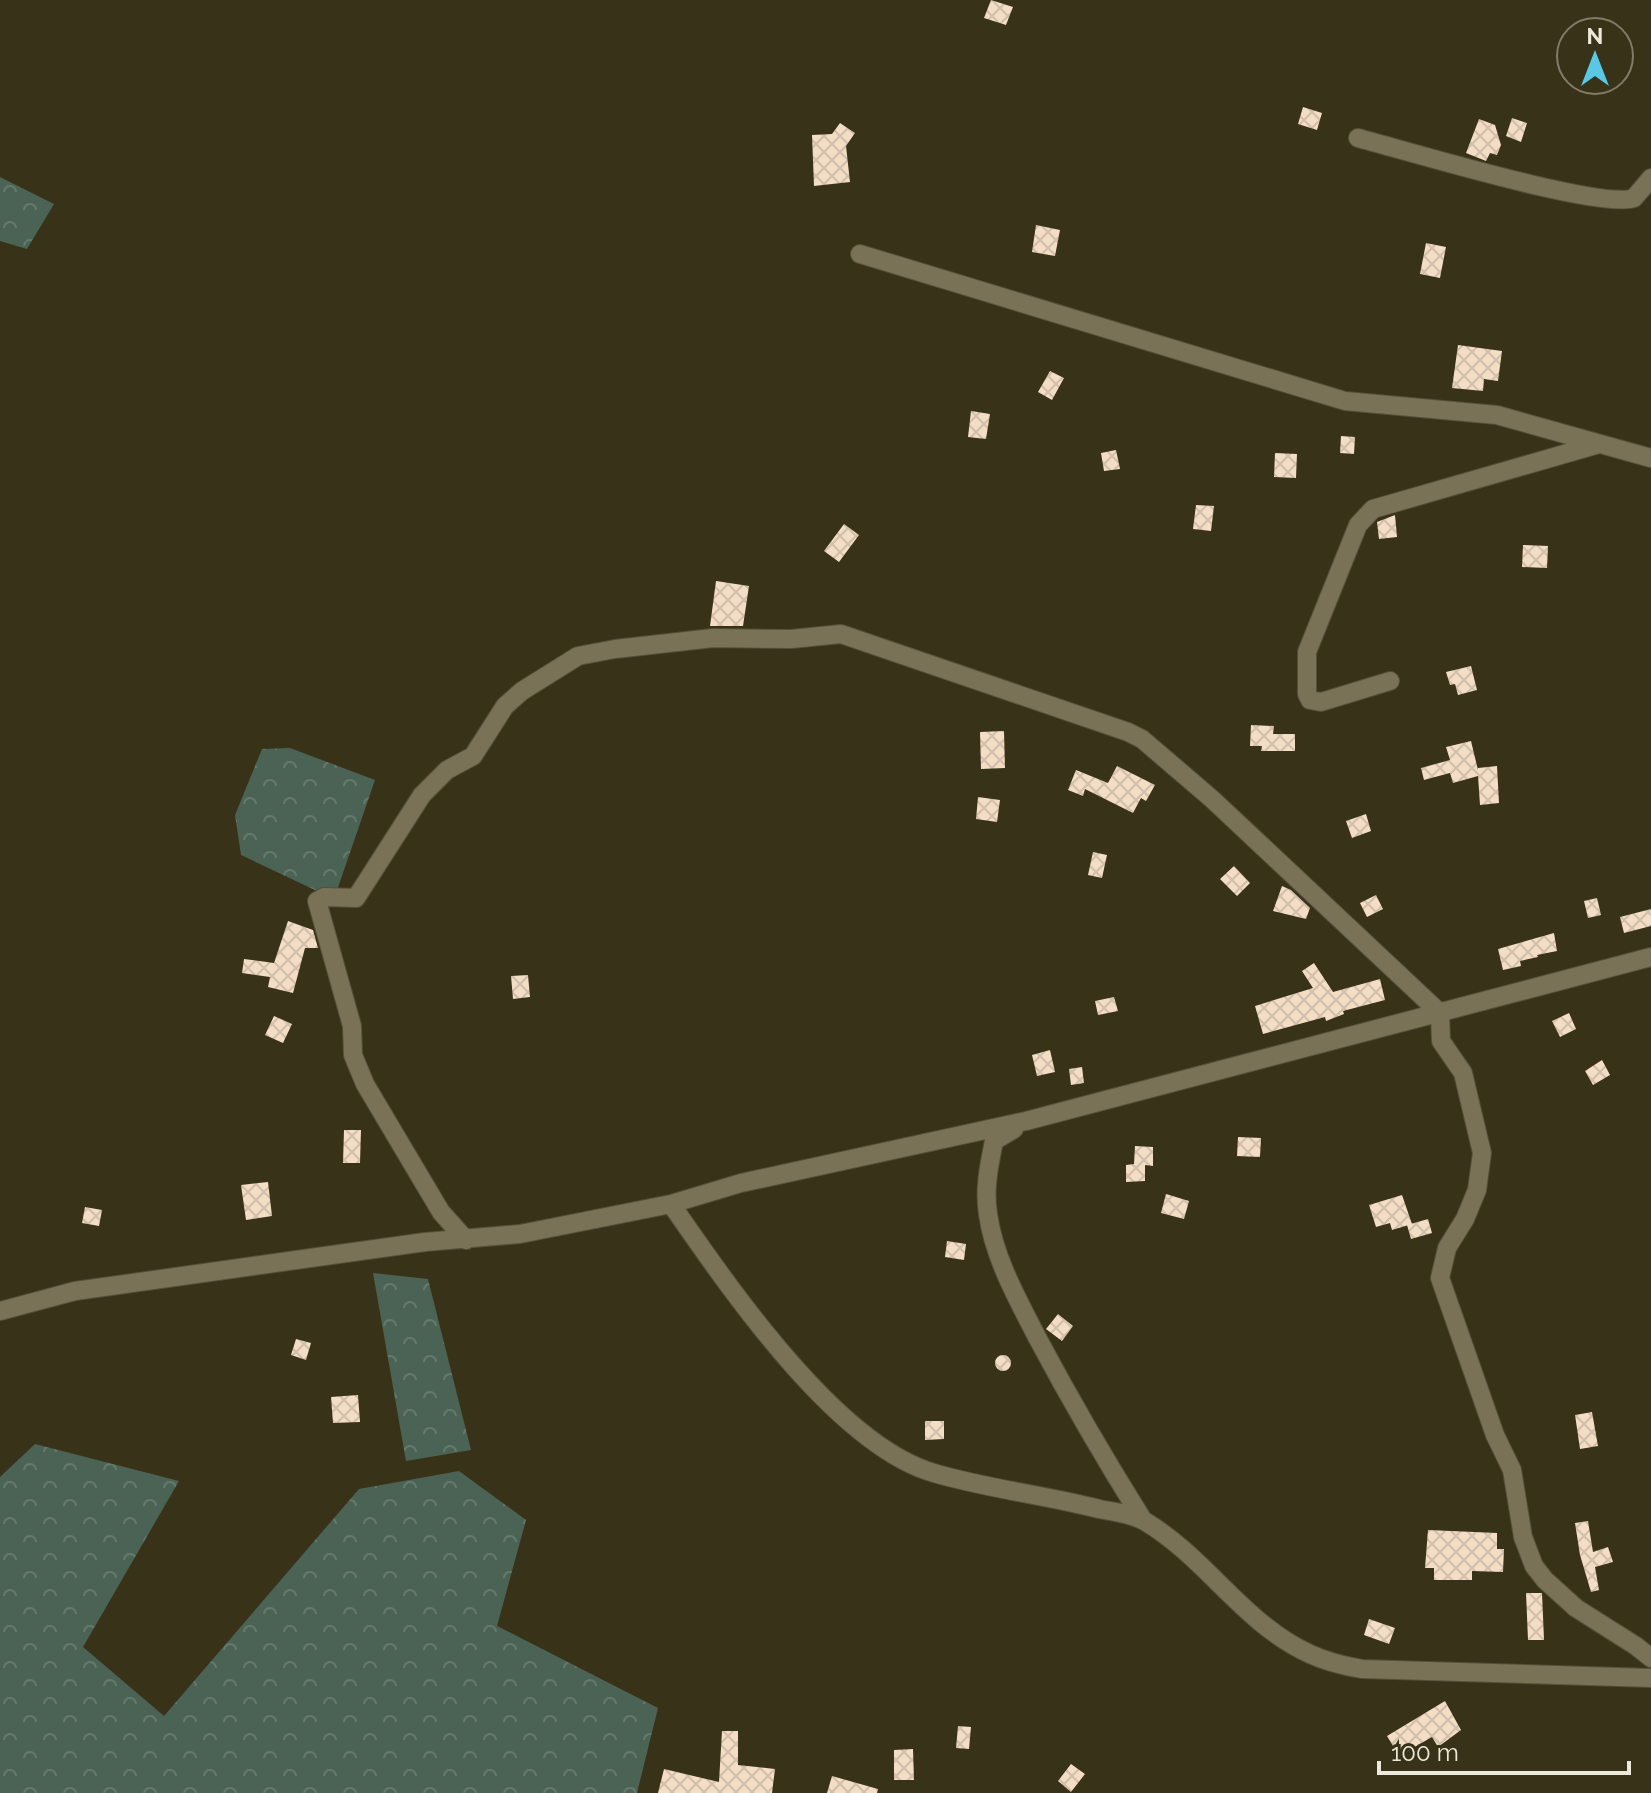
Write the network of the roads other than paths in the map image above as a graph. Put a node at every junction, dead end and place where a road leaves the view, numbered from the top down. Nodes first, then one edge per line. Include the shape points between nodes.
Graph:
1 (1358, 138) dead end
2 (1651, 178) edge
3 (860, 254) dead end
4 (1601, 444) junction
5 (1651, 458) edge
6 (1390, 681) dead end
7 (1651, 957) edge
8 (1440, 1013) junction
9 (1026, 1121) junction
10 (671, 1204) junction
11 (466, 1240) junction
12 (0, 1311) edge
13 (1143, 1520) junction
14 (1651, 1658) edge
15 (1651, 1678) edge

1 - 2 street via 1615,200 1634,198
3 - 4 street via 1345,401 1497,415
4 - 5 street
4 - 6 street via 1373,509 1364,516 1307,652 1307,694 1321,702
7 - 8 street
8 - 9 street
8 - 11 street via 1212,799 1128,732 841,634 713,638 578,656 505,706 473,756 447,770 422,795 356,898 317,901 352,1026 353,1055 365,1084 441,1212
8 - 14 street via 1441,1041 1463,1073 1482,1153 1477,1190 1447,1248 1440,1278 1512,1470 1523,1537 1545,1580 1576,1608
9 - 10 street via 741,1183
9 - 13 street via 994,1141 986,1190 996,1248 1051,1363
10 - 11 street
10 - 13 street via 791,1363 849,1422 891,1453 931,1473
11 - 12 street via 75,1291
13 - 15 street via 1189,1554 1264,1624 1331,1663 1362,1669

